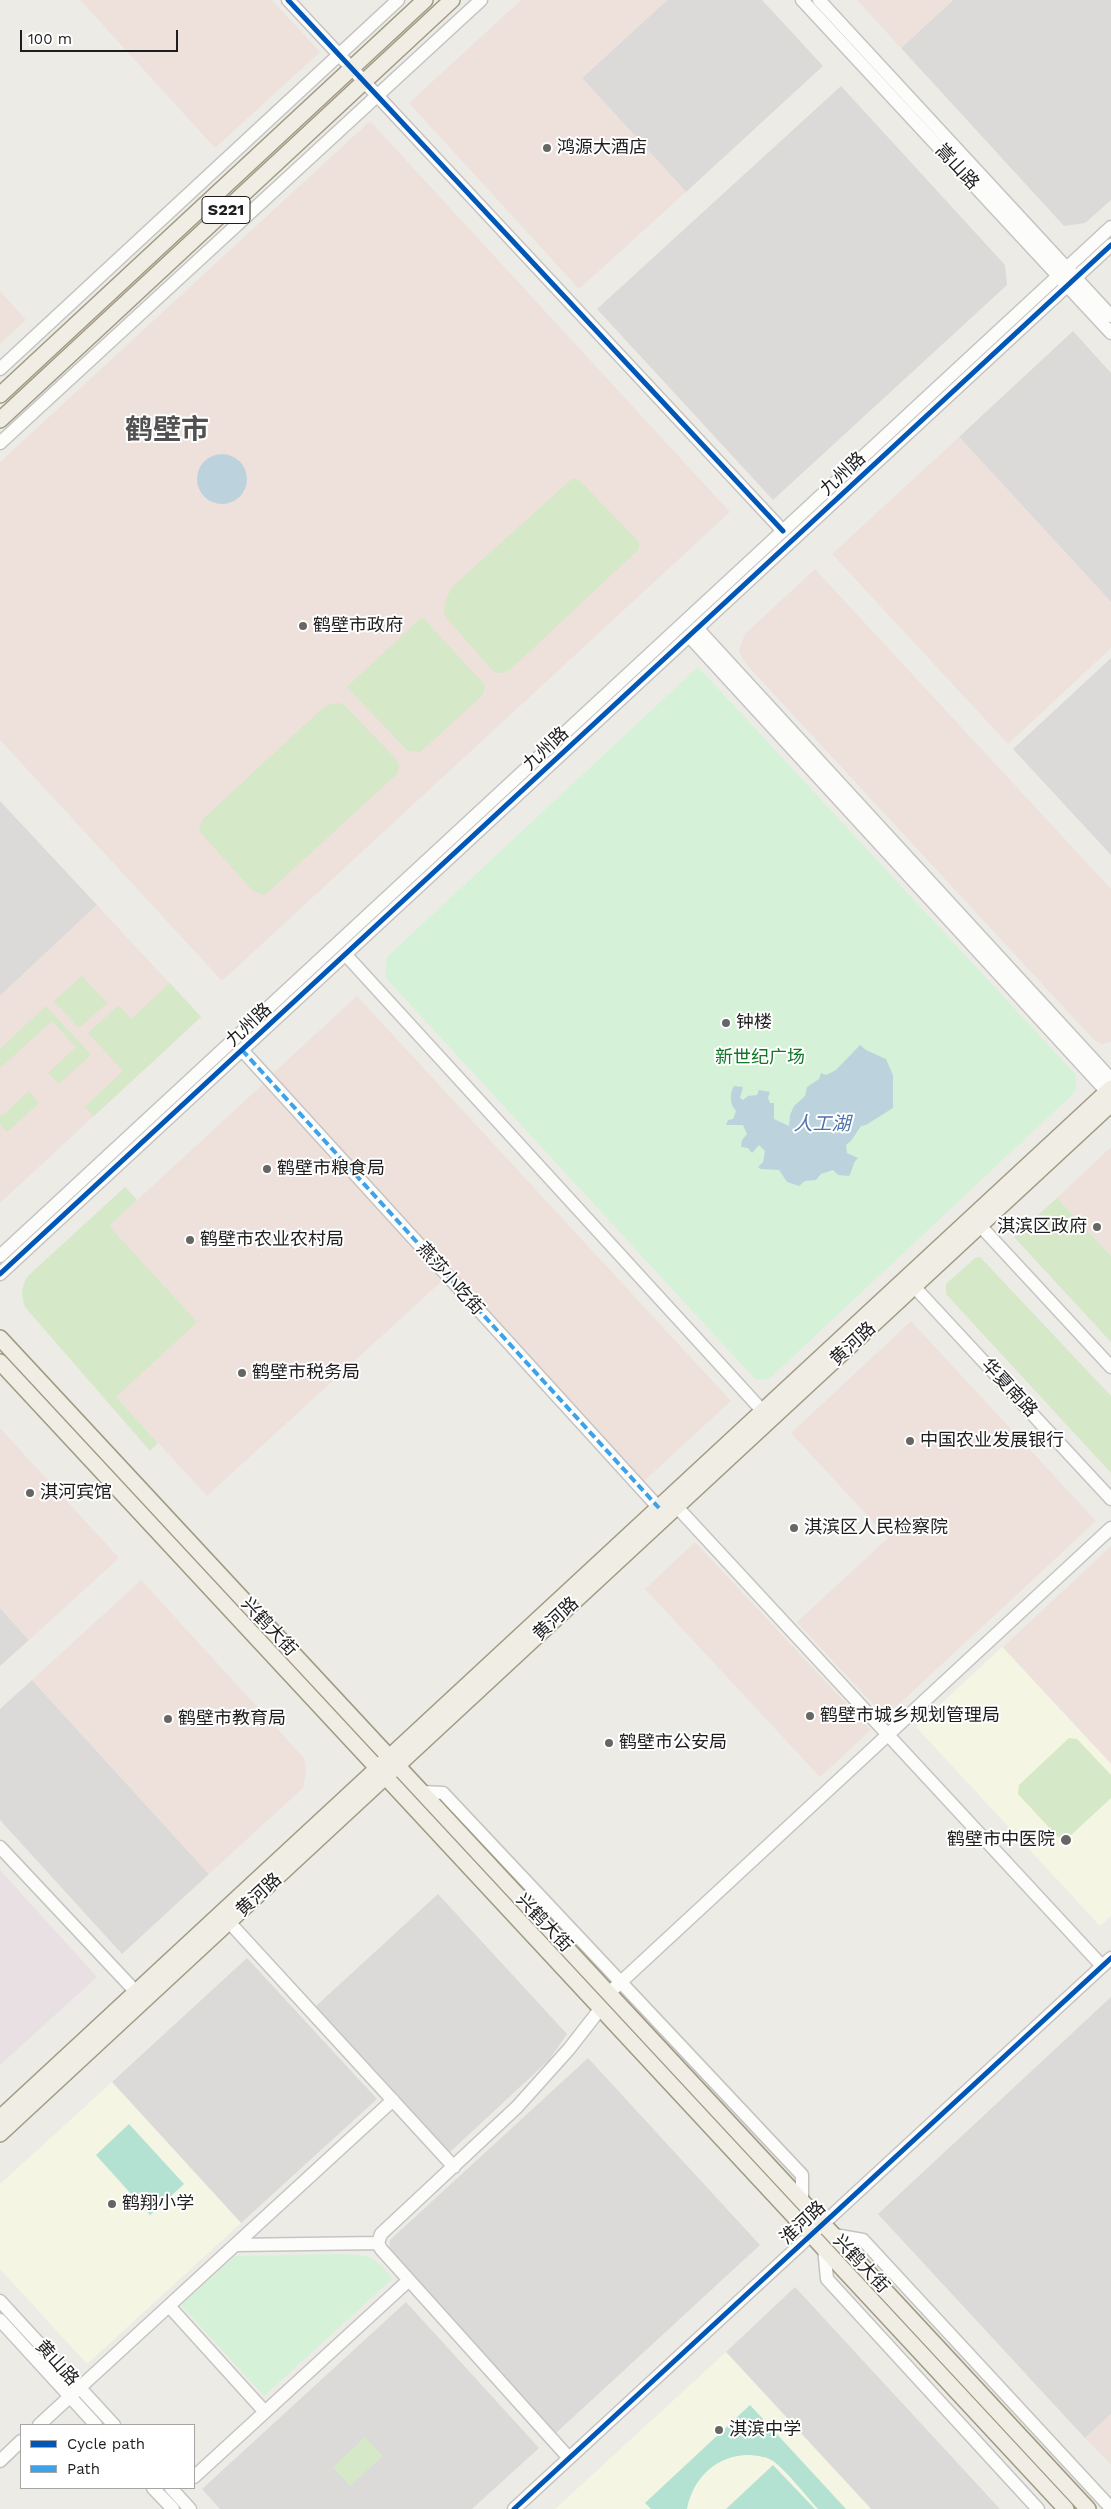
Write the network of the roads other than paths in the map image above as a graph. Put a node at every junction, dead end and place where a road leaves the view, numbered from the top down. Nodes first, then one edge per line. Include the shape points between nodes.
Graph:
1 (288, 0) edge
2 (398, 0) edge
3 (425, 0) edge
4 (452, 0) edge
5 (481, 0) edge
6 (802, 0) edge
7 (819, 0) edge
8 (339, 55) junction
9 (352, 68) junction
10 (364, 82) junction
11 (377, 96) junction
12 (1111, 227) edge
13 (1111, 245) edge
14 (1067, 277) junction
15 (1111, 316) edge
16 (1111, 333) edge
17 (0, 369) edge
18 (0, 395) edge
19 (0, 420) edge
20 (0, 443) edge
21 (783, 531) junction
22 (693, 632) junction
23 (345, 954) junction
24 (242, 1050) junction
25 (1110, 1091) edge
26 (976, 1221) junction
27 (0, 1256) edge
28 (0, 1274) edge
29 (910, 1282) junction
30 (0, 1338) edge
31 (0, 1362) edge
32 (1111, 1367) edge
33 (767, 1416) junction
34 (1111, 1499) edge
35 (677, 1507) junction
36 (659, 1508) junction
37 (1111, 1528) edge
38 (888, 1734) junction
39 (394, 1761) junction
40 (382, 1772) junction
41 (422, 1792) junction
42 (0, 1847) edge
43 (230, 1922) junction
44 (1107, 1962) edge
45 (622, 1981) junction
46 (136, 1992) junction
47 (609, 1993) junction
48 (601, 2008) junction
49 (393, 2100) junction
50 (0, 2118) edge
51 (0, 2134) edge
52 (454, 2167) junction
53 (802, 2200) junction
54 (824, 2223) junction
55 (812, 2234) junction
56 (834, 2235) junction
57 (378, 2243) junction
58 (235, 2245) junction
59 (824, 2248) junction
60 (409, 2280) junction
61 (0, 2301) edge
62 (169, 2306) junction
63 (0, 2320) edge
64 (75, 2392) junction
65 (265, 2412) junction
66 (40, 2424) edge
67 (95, 2424) edge
68 (113, 2424) edge
69 (20, 2442) edge
70 (569, 2458) junction
71 (0, 2461) edge
72 (195, 2476) edge
73 (154, 2489) edge
74 (176, 2490) edge
75 (1111, 2508) edge
76 (173, 2509) edge
77 (190, 2509) edge
78 (514, 2509) edge
79 (1038, 2509) edge
80 (1066, 2509) edge
81 (1088, 2509) edge

1 - 8 street
2 - 8 street
3 - 9 main road, S221
4 - 10 main road, S221
5 - 11 street
6 - 14 street, 嵩山路
7 - 14 street, 嵩山路
8 - 9 street
8 - 17 street
9 - 10 street
9 - 18 main road, S221
10 - 11 street
10 - 19 main road, S221
11 - 20 street
11 - 21 street
12 - 14 street, 九州路
13 - 14 street, 九州路
14 - 15 street, 嵩山路
14 - 16 street, 嵩山路
14 - 21 street, 九州路
14 - 22 street, 九州路
21 - 27 street, 九州路
22 - 23 street, 九州路
22 - 25 street
23 - 24 street, 九州路
23 - 33 street
24 - 28 street, 九州路
24 - 36 street, 燕莎小吃街
25 - 26 main road, 黄河路
26 - 29 main road, 黄河路
26 - 32 street
29 - 33 main road, 黄河路
29 - 34 street, 华夏南路
30 - 39 main road, 兴鹤大街
31 - 40 main road, 兴鹤大街
33 - 35 main road, 黄河路
33 - 36 main road, 黄河路
35 - 38 street
35 - 39 main road, 黄河路
36 - 39 main road, 黄河路
37 - 38 street
38 - 44 street
38 - 45 street
39 - 40 main road, 黄河路
39 - 41 main road, 兴鹤大街
40 - 43 main road, 黄河路
40 - 46 main road, 黄河路
40 - 48 main road, 兴鹤大街
41 - 45 street via 443,1794
41 - 47 main road, 兴鹤大街
42 - 46 street
43 - 49 street
43 - 51 main road, 黄河路
44 - 54 street, 淮河路
45 - 47 street
45 - 53 street via 802,2175
46 - 50 main road, 黄河路
47 - 53 main road, 兴鹤大街
48 - 52 street via 517,2107
48 - 55 main road, 兴鹤大街
49 - 52 street
49 - 58 street
52 - 57 street via 381,2234
53 - 54 main road, 兴鹤大街
54 - 55 street, 淮河路
54 - 56 main road, 兴鹤大街
55 - 59 main road, 兴鹤大街
55 - 70 street, 淮河路
56 - 75 street via 863,2240
56 - 81 main road, 兴鹤大街
57 - 58 street
57 - 60 street
58 - 62 street
59 - 79 street via 827,2279
59 - 80 main road, 兴鹤大街
60 - 65 street
60 - 70 street
61 - 64 street, 黄山路
62 - 64 street
62 - 65 street
63 - 64 street, 黄山路
64 - 66 street
64 - 67 street, 黄山路
64 - 68 street, 黄山路
65 - 72 street
69 - 71 street
70 - 78 street, 淮河路
73 - 76 street
74 - 77 street

